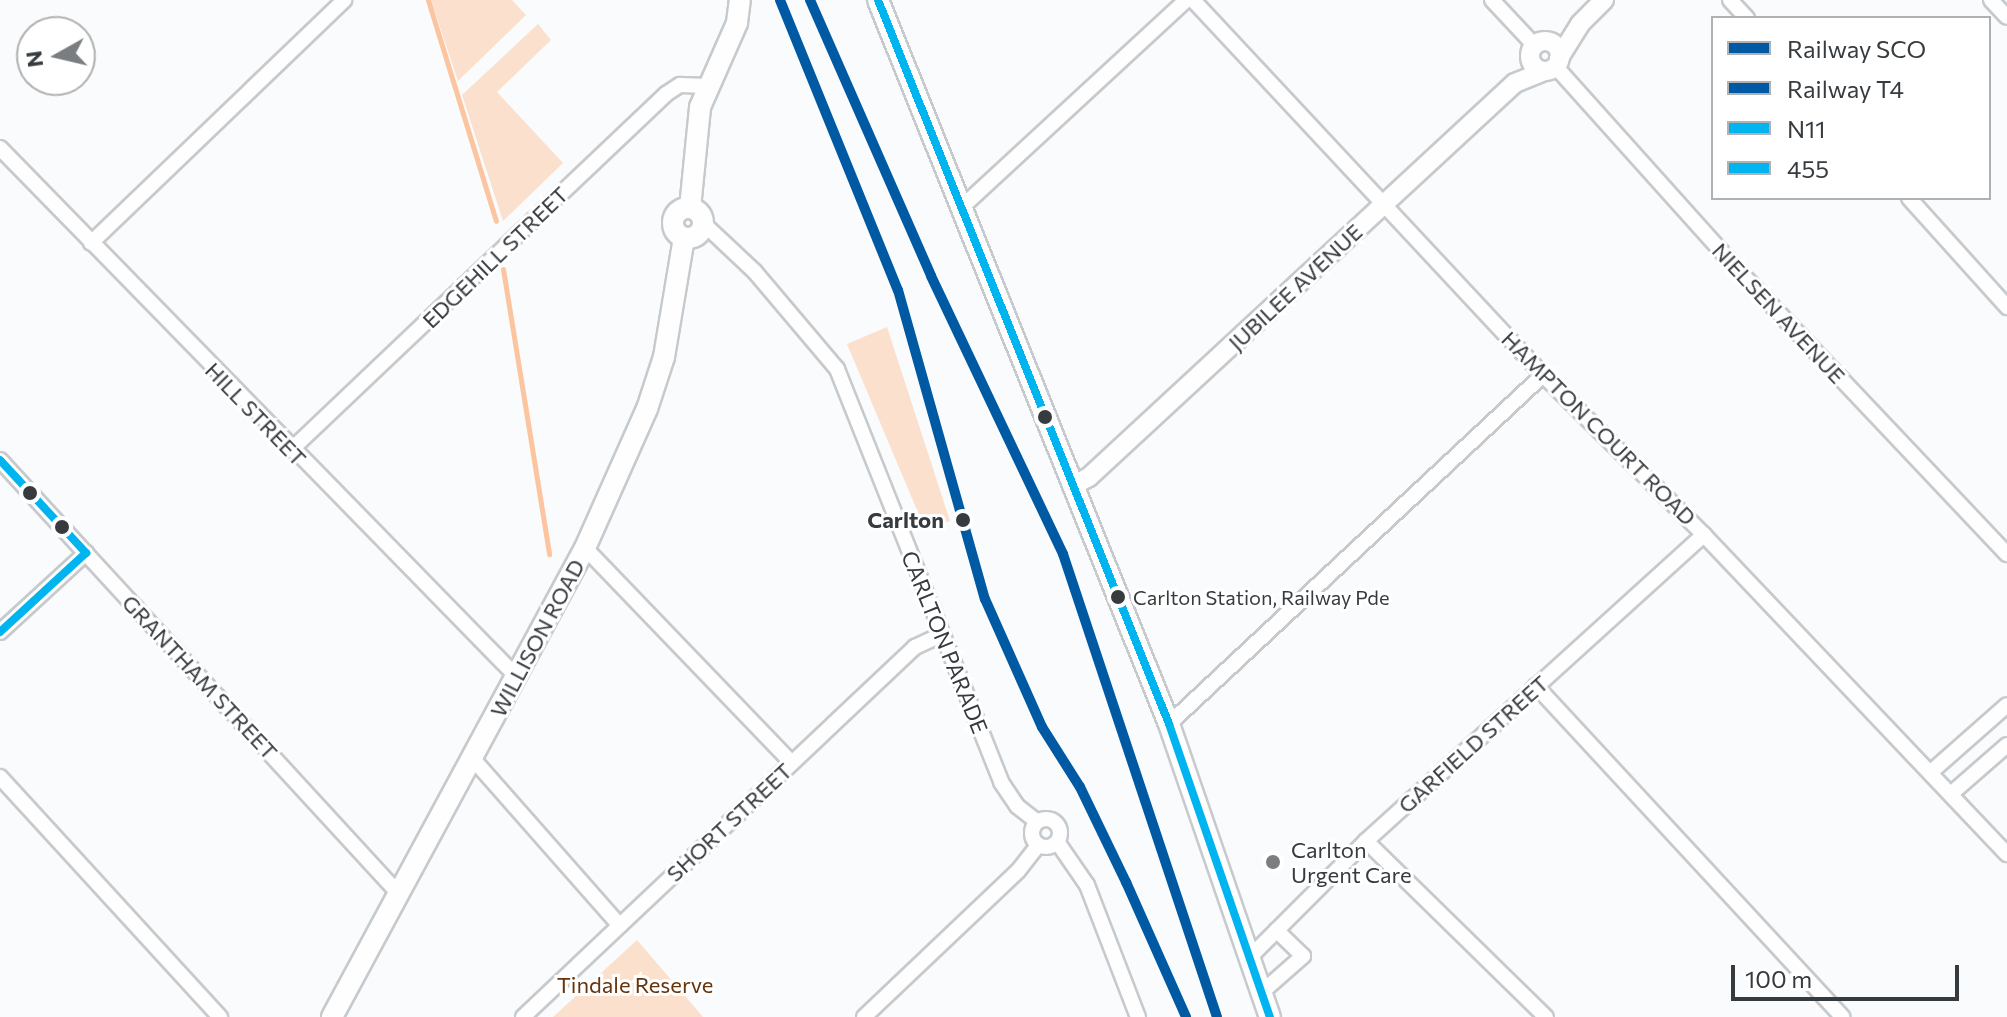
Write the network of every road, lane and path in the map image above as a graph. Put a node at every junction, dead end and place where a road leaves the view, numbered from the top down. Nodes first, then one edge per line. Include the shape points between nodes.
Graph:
1 (344, 0) edge
2 (740, 0) edge
3 (878, 0) edge
4 (1186, 0) edge
5 (1193, 0) edge
6 (1492, 0) edge
7 (1604, 0) edge
8 (1730, 0) edge
9 (1991, 0) edge
10 (1745, 16) edge
11 (2007, 17) edge
12 (1580, 24) junction
13 (1538, 48) junction
14 (1553, 65) junction
15 (1515, 83) junction
16 (708, 86) junction
17 (0, 148) edge
18 (1911, 200) edge
19 (1384, 204) junction
20 (962, 207) junction
21 (696, 216) junction
22 (91, 243) junction
23 (2007, 307) edge
24 (1543, 375) junction
25 (291, 450) junction
26 (0, 460) edge
27 (1072, 486) junction
28 (1704, 535) junction
29 (585, 548) junction
30 (86, 553) junction
31 (2007, 554) edge
32 (0, 632) edge
33 (941, 635) junction
34 (516, 676) junction
35 (1536, 686) junction
36 (2007, 705) edge
37 (1169, 724) junction
38 (2007, 745) edge
39 (473, 759) junction
40 (792, 763) junction
41 (1931, 772) junction
42 (0, 777) edge
43 (1952, 793) junction
44 (1036, 821) junction
45 (1366, 841) junction
46 (1058, 843) junction
47 (1038, 845) junction
48 (2007, 854) edge
49 (399, 894) junction
50 (620, 926) junction
51 (1276, 930) junction
52 (1248, 959) junction
53 (1261, 993) junction
54 (220, 1017) edge
55 (332, 1017) edge
56 (523, 1017) edge
57 (864, 1017) edge
58 (1138, 1017) edge
59 (1270, 1017) edge
60 (1546, 1017) edge
61 (1842, 1017) edge

1 - 22 street
2 - 16 main road via 737,23
3 - 20 main road
4 - 20 street
5 - 19 street, HAMPTON COURT ROAD
6 - 13 street
7 - 12 street
8 - 10 street
9 - 11 street
12 - 13 street
12 - 14 street
13 - 14 street
13 - 14 street
13 - 15 street, JUBILEE AVENUE
14 - 15 street, JUBILEE AVENUE
14 - 31 street, NIELSEN AVENUE
15 - 19 street, JUBILEE AVENUE
16 - 21 main road via 694,147
16 - 25 street, EDGEHILL STREET via 680,85 666,94
17 - 22 street, HILL STREET
18 - 23 street
19 - 24 street, HAMPTON COURT ROAD
19 - 27 street, JUBILEE AVENUE via 1089,477
20 - 27 main road
21 - 29 main road, WILLISON ROAD via 697,235 684,238 664,357 647,409
21 - 33 street, CARLTON PARADE via 765,283 837,369
22 - 25 street, HILL STREET
24 - 28 street, HAMPTON COURT ROAD
24 - 37 street
25 - 34 street, HILL STREET
26 - 30 street, GRANTHAM STREET
27 - 37 main road
28 - 35 street, GARFIELD STREET
28 - 41 street, HAMPTON COURT ROAD
29 - 34 main road, WILLISON ROAD
29 - 40 street
30 - 32 street
30 - 49 street, GRANTHAM STREET
33 - 40 street, SHORT STREET via 915,647
33 - 44 street, CARLTON PARADE via 1001,782 1017,806
34 - 39 main road, WILLISON ROAD
35 - 45 street, GARFIELD STREET
35 - 61 street
36 - 41 street
37 - 52 main road
38 - 43 street
39 - 49 main road, WILLISON ROAD
39 - 50 street
40 - 50 street, SHORT STREET
41 - 43 street, HAMPTON COURT ROAD
42 - 54 street
43 - 48 street, HAMPTON COURT ROAD
44 - 46 street via 1051,819 1058,825
44 - 47 street via 1033,837
45 - 51 street, GARFIELD STREET
45 - 60 street
46 - 47 street via 1049,848
46 - 58 street via 1087,885
47 - 57 street via 1018,871
49 - 55 main road, WILLISON ROAD
50 - 56 street, SHORT STREET
51 - 52 street, GARFIELD STREET
51 - 53 street via 1303,956
52 - 53 main road
53 - 59 main road

